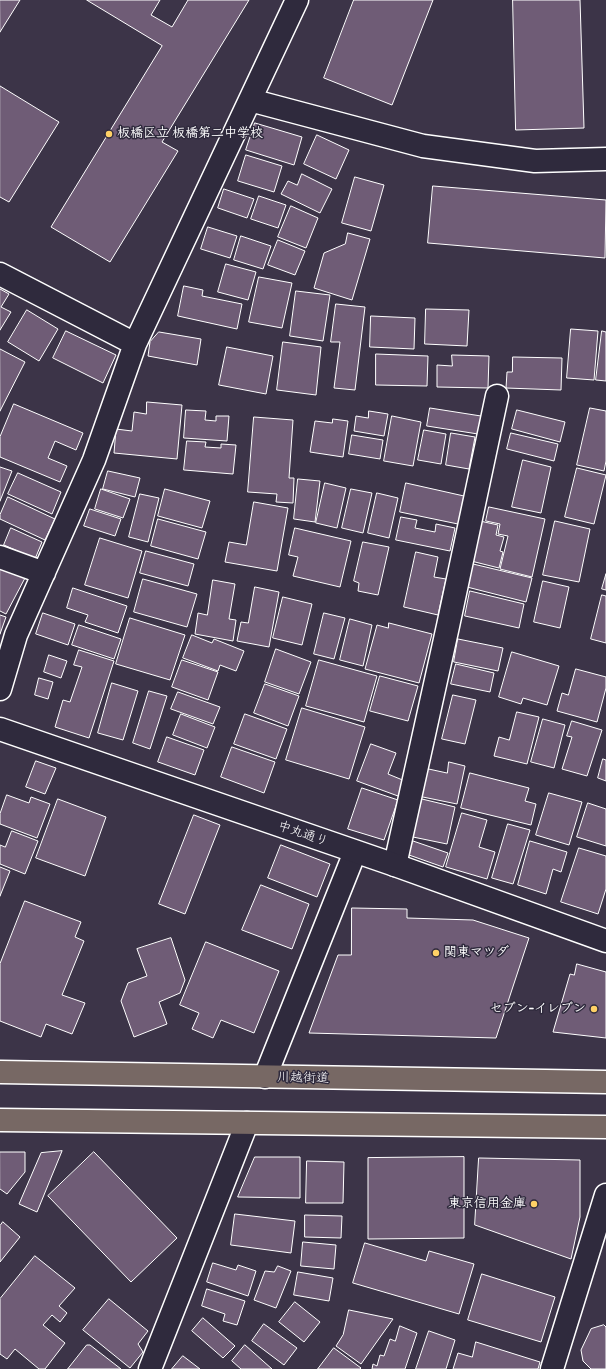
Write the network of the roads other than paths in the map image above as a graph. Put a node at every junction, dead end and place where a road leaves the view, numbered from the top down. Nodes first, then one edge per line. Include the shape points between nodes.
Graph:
1 (298, 0) edge
2 (250, 100) junction
3 (606, 159) edge
4 (0, 274) edge
5 (135, 344) junction
6 (497, 396) dead end
7 (0, 557) edge
8 (44, 573) junction
9 (0, 690) edge
10 (0, 729) edge
11 (355, 852) junction
12 (395, 865) junction
13 (606, 941) edge
14 (0, 1072) edge
15 (266, 1077) junction
16 (606, 1082) edge
17 (0, 1120) edge
18 (248, 1123) junction
19 (606, 1126) edge
20 (606, 1195) edge
21 (150, 1369) edge
22 (552, 1369) edge

1 - 2 street
2 - 3 street via 423,146 535,161
2 - 5 street
4 - 5 street
5 - 8 street via 94,460
6 - 12 street
7 - 8 street
8 - 9 street via 16,635
10 - 11 street, 中丸通り
11 - 12 street, 中丸通り
11 - 15 street
12 - 13 street, 中丸通り
14 - 15 highway, 川越街道
15 - 16 highway, 川越街道
17 - 18 highway
18 - 19 highway
18 - 21 street
20 - 22 street

